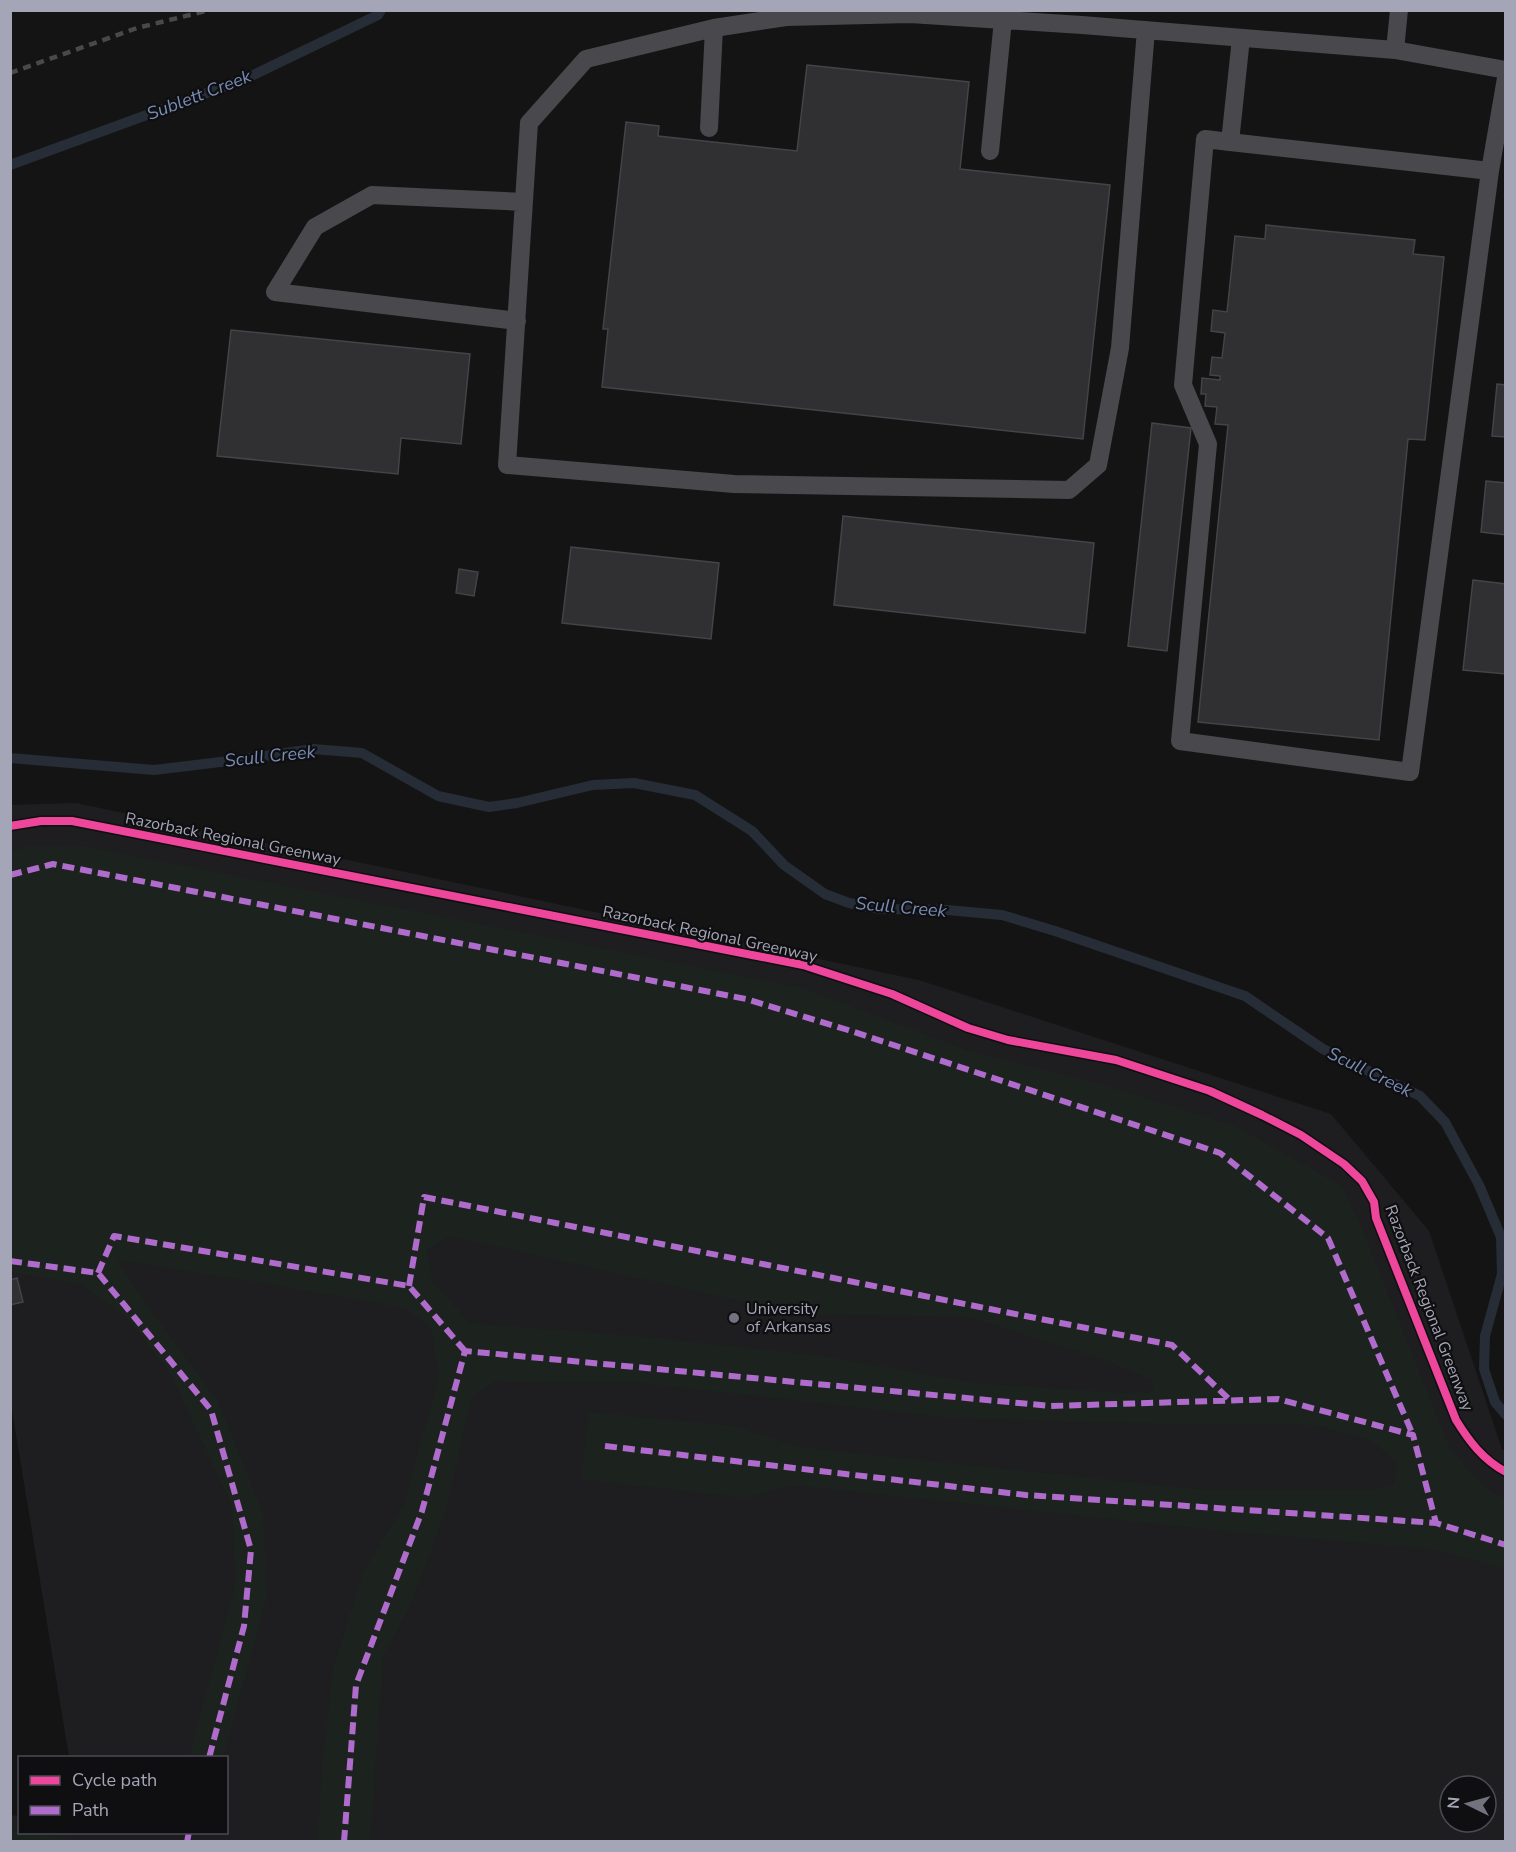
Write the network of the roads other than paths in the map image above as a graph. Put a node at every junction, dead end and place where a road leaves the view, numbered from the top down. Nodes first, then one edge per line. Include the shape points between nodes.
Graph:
1 (1399, 10) edge
2 (1003, 20) junction
3 (714, 28) junction
4 (1146, 30) junction
5 (1241, 38) junction
6 (1395, 50) junction
7 (1506, 70) edge
8 (1506, 78) edge
9 (709, 128) dead end
10 (1230, 142) junction
11 (990, 151) dead end
12 (1490, 171) junction
13 (524, 202) junction
14 (517, 321) junction

1 - 6 lane
2 - 3 lane via 909,14 786,16
2 - 4 lane
2 - 11 lane
3 - 9 lane
3 - 13 lane via 586,59 529,123
4 - 5 lane
4 - 14 lane via 1120,348 1098,465 1069,490 734,484 507,465
5 - 6 lane
5 - 10 lane
6 - 7 lane
8 - 12 lane
10 - 12 lane
10 - 12 lane via 1205,139 1183,385 1208,444 1180,741 1410,772
13 - 14 lane
13 - 14 lane via 372,195 315,227 275,292

